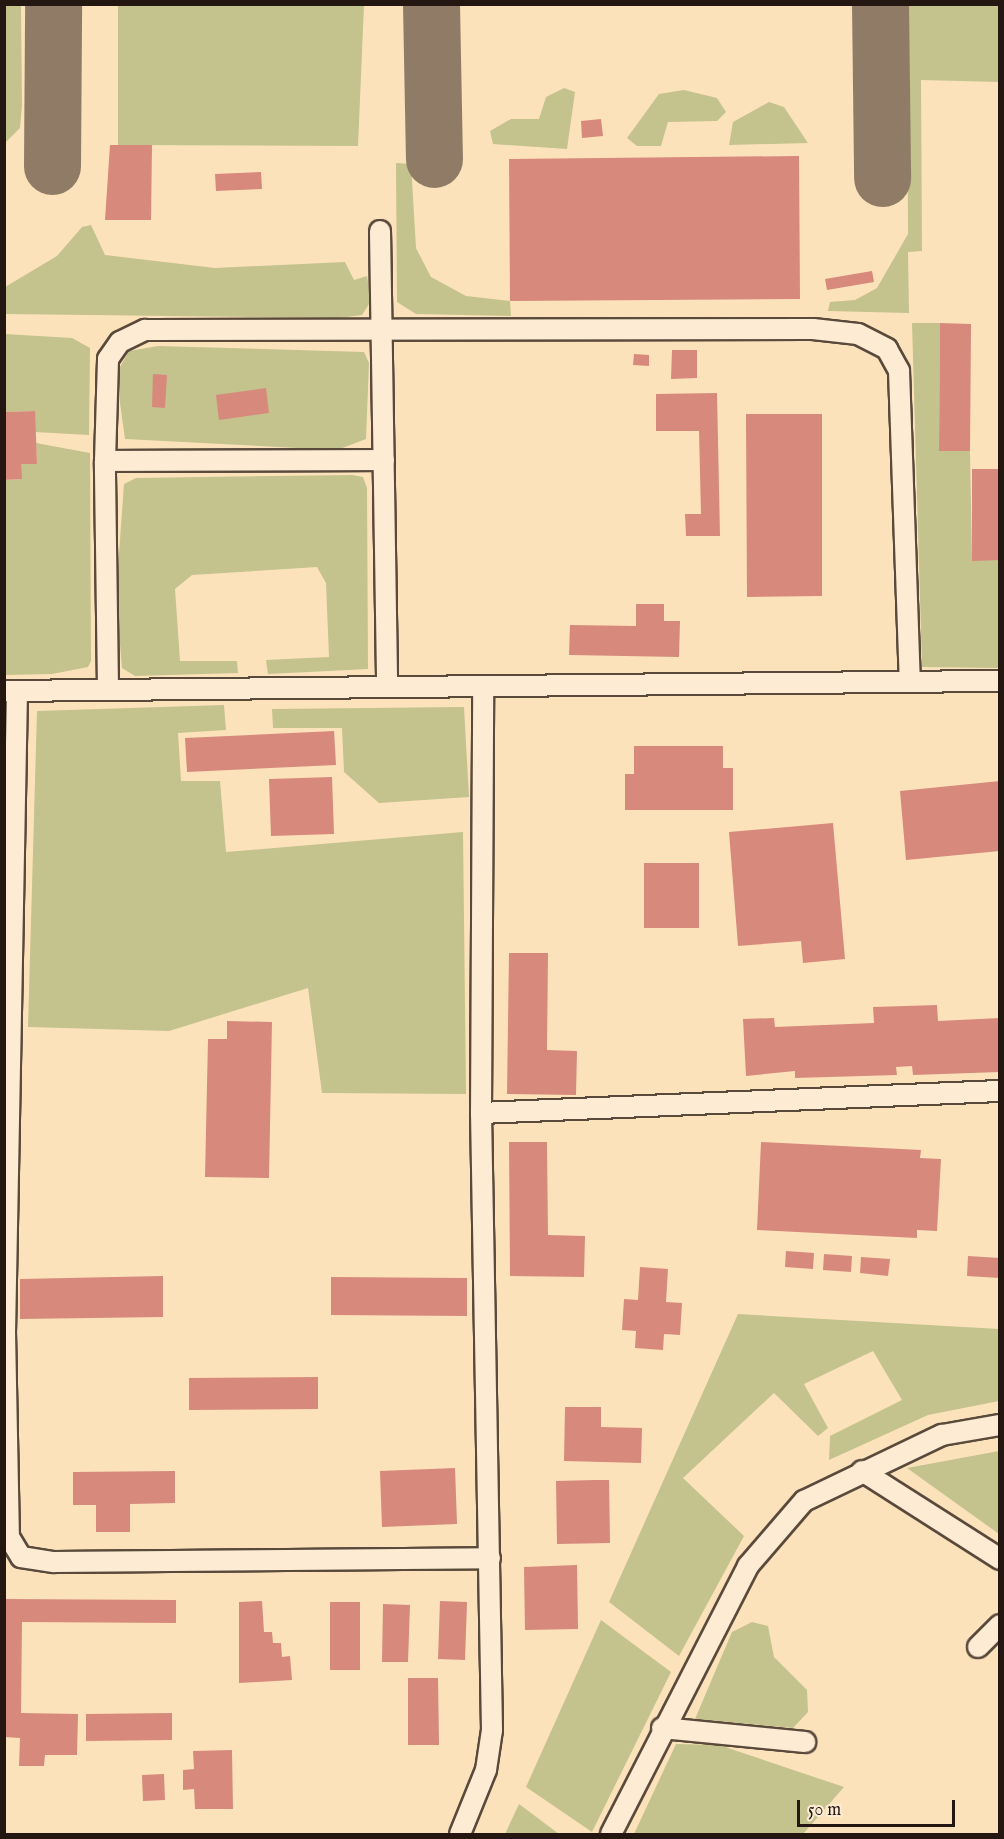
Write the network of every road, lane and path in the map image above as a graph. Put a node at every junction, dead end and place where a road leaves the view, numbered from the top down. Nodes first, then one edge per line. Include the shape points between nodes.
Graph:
1 (380, 231) dead end
2 (385, 328) junction
3 (384, 460) junction
4 (105, 461) junction
5 (999, 681) edge
6 (910, 682) junction
7 (387, 686) junction
8 (108, 688) junction
9 (483, 689) junction
10 (11, 691) edge
11 (999, 1091) edge
12 (481, 1113) junction
13 (5, 1332) edge
14 (999, 1425) edge
15 (862, 1471) junction
16 (490, 1558) junction
17 (999, 1559) edge
18 (999, 1625) edge
19 (978, 1647) dead end
20 (662, 1728) junction
21 (805, 1742) dead end
22 (460, 1834) edge
23 (611, 1834) edge

1 - 2 street
2 - 3 street
2 - 4 street via 145,330 120,342 108,359
2 - 6 street via 813,329 858,334 887,349 899,371
3 - 4 street
3 - 7 street
4 - 8 street
5 - 6 street
6 - 9 street
7 - 8 street
7 - 9 street
8 - 10 street
9 - 12 street
10 - 13 street
11 - 12 street
12 - 16 street
13 - 16 street via 9,1537 21,1557 54,1562
14 - 15 street via 942,1435
15 - 17 street
15 - 20 street via 804,1501 748,1566
16 - 22 street via 492,1730 486,1770
18 - 19 street
20 - 21 street
20 - 23 street

